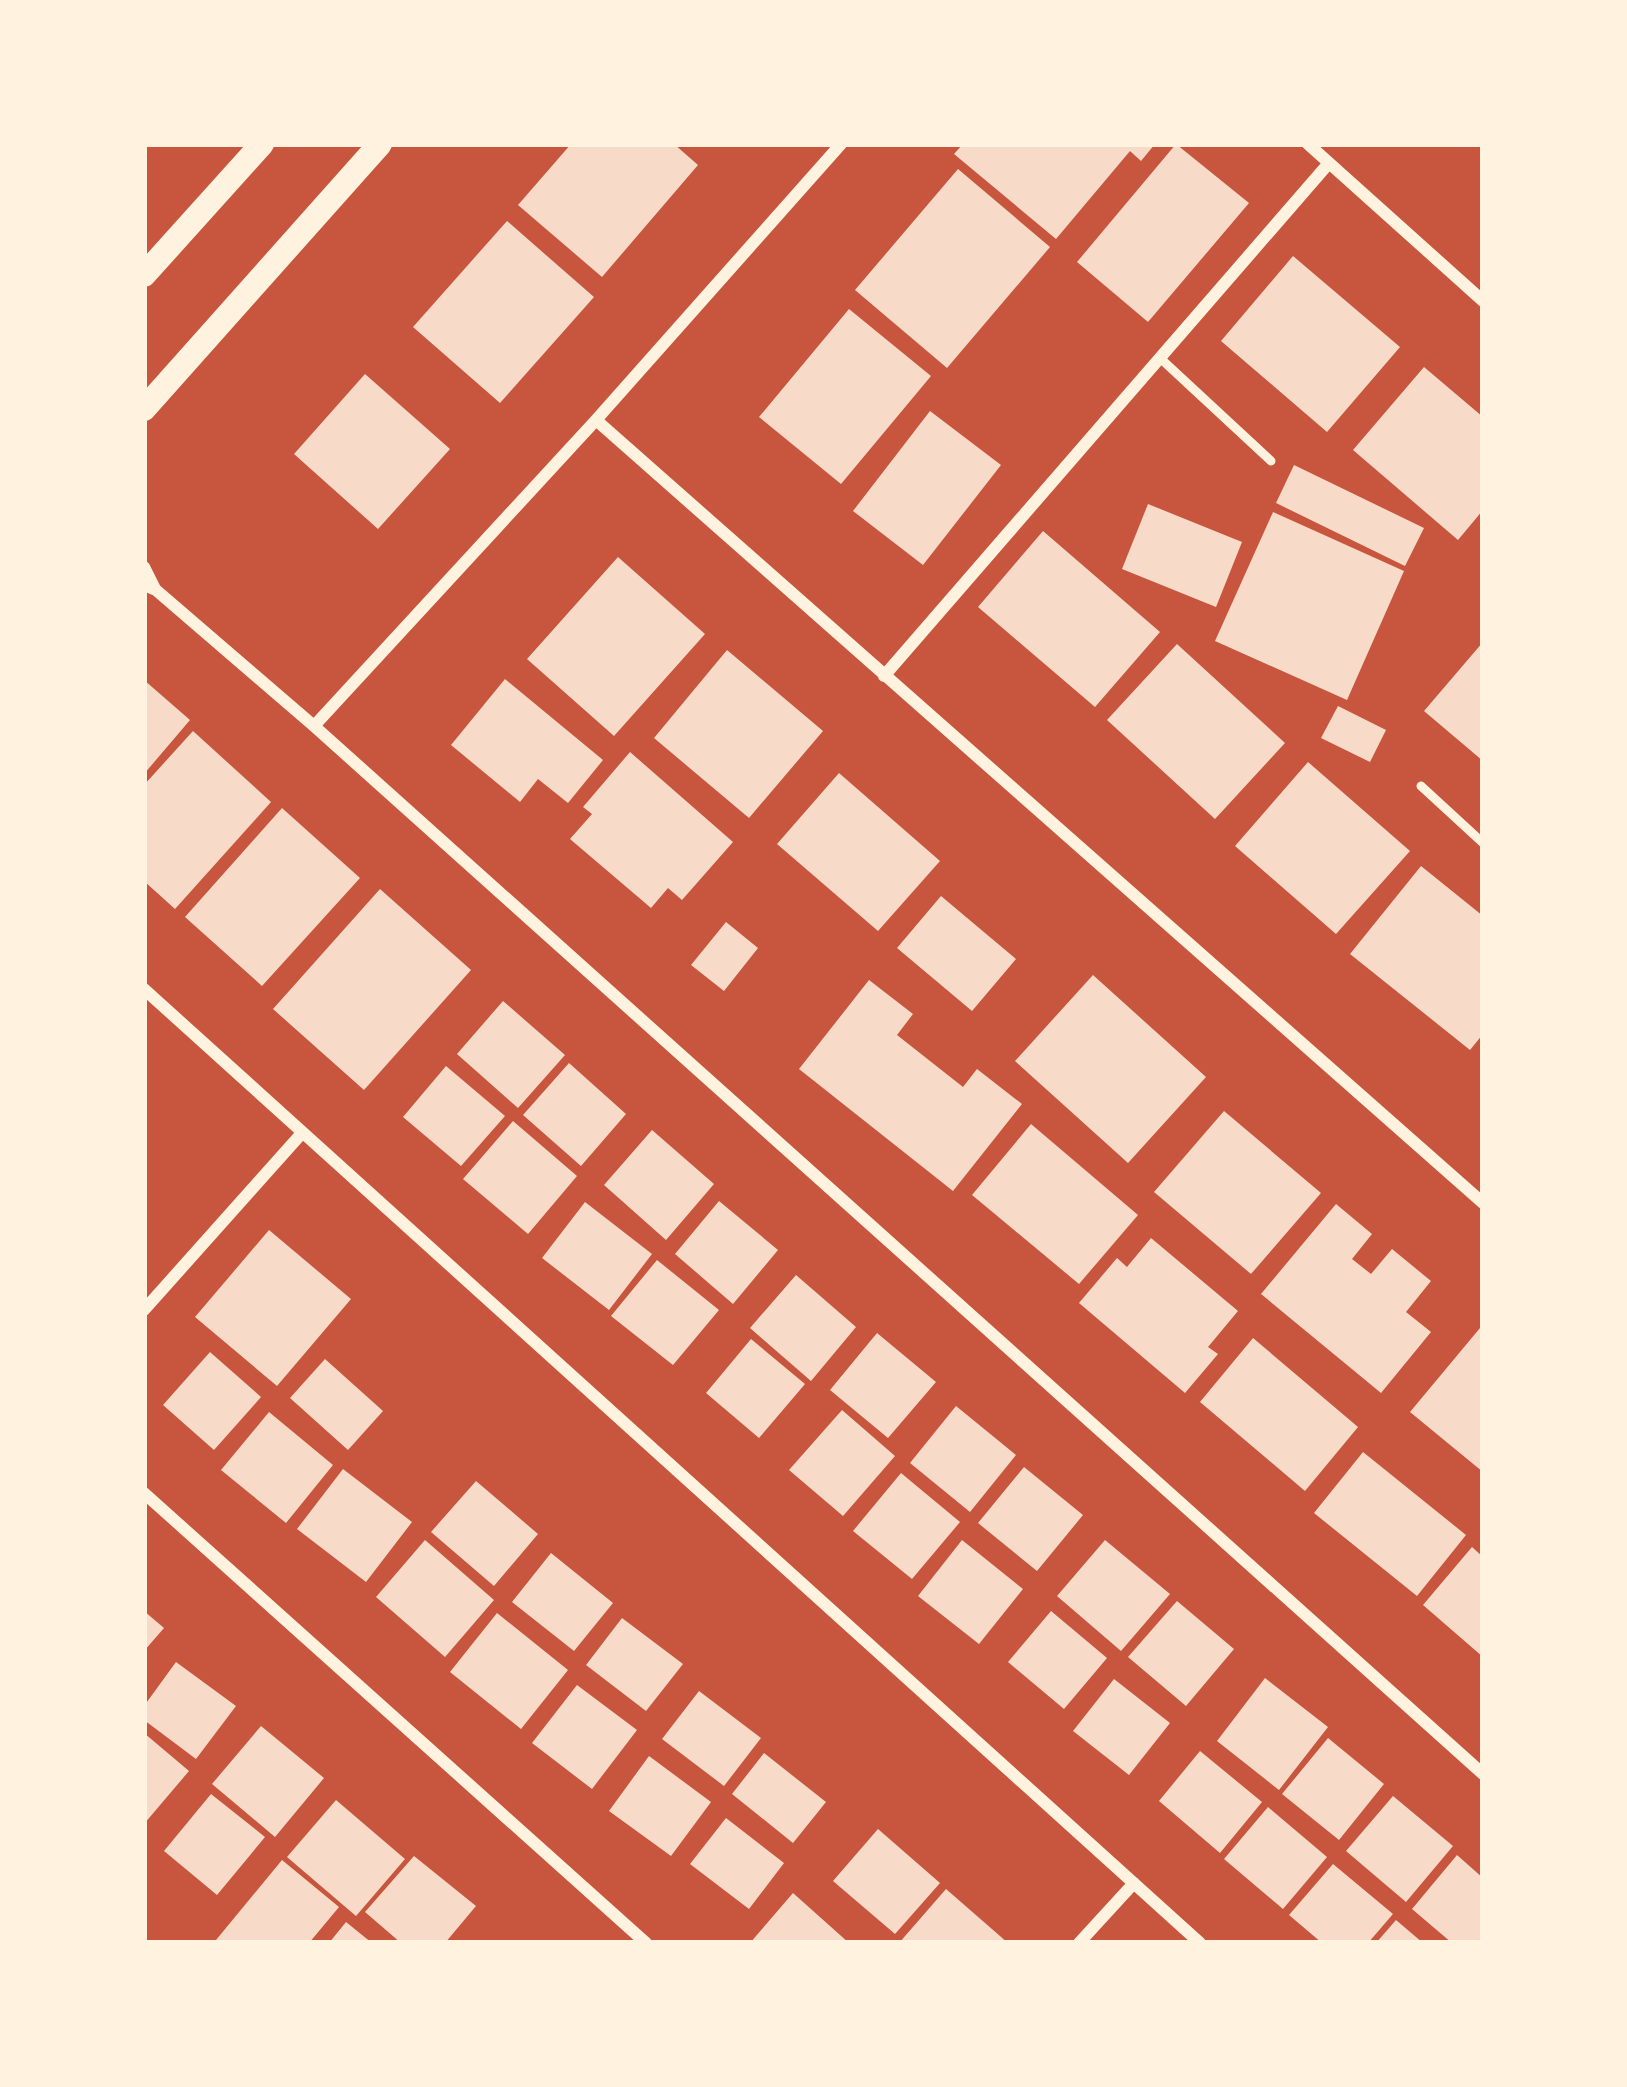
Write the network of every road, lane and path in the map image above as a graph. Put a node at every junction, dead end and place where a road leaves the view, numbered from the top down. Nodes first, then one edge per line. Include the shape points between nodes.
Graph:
1 (262, 144) edge
2 (380, 144) edge
3 (841, 144) edge
4 (1308, 144) edge
5 (1329, 163) junction
6 (144, 274) edge
7 (1483, 301) edge
8 (1160, 358) junction
9 (144, 409) edge
10 (596, 420) junction
11 (1271, 460) dead end
12 (144, 567) edge
13 (150, 587) edge
14 (884, 676) junction
15 (314, 726) junction
16 (1421, 786) dead end
17 (1483, 843) edge
18 (144, 989) edge
19 (302, 1133) junction
20 (1483, 1202) edge
21 (144, 1310) edge
22 (144, 1493) edge
23 (1483, 1774) edge
24 (1134, 1883) junction
25 (646, 1943) edge
26 (1079, 1943) edge
27 (1200, 1943) edge

1 - 6 main road
2 - 9 main road
3 - 10 street
4 - 5 street
5 - 7 street
5 - 8 street
8 - 11 lane
8 - 14 street
10 - 14 street
10 - 15 street
12 - 13 street
13 - 15 street
14 - 20 street
15 - 23 street
16 - 17 lane
18 - 19 street
19 - 21 street
19 - 24 street
22 - 25 street
24 - 26 street
24 - 27 street

